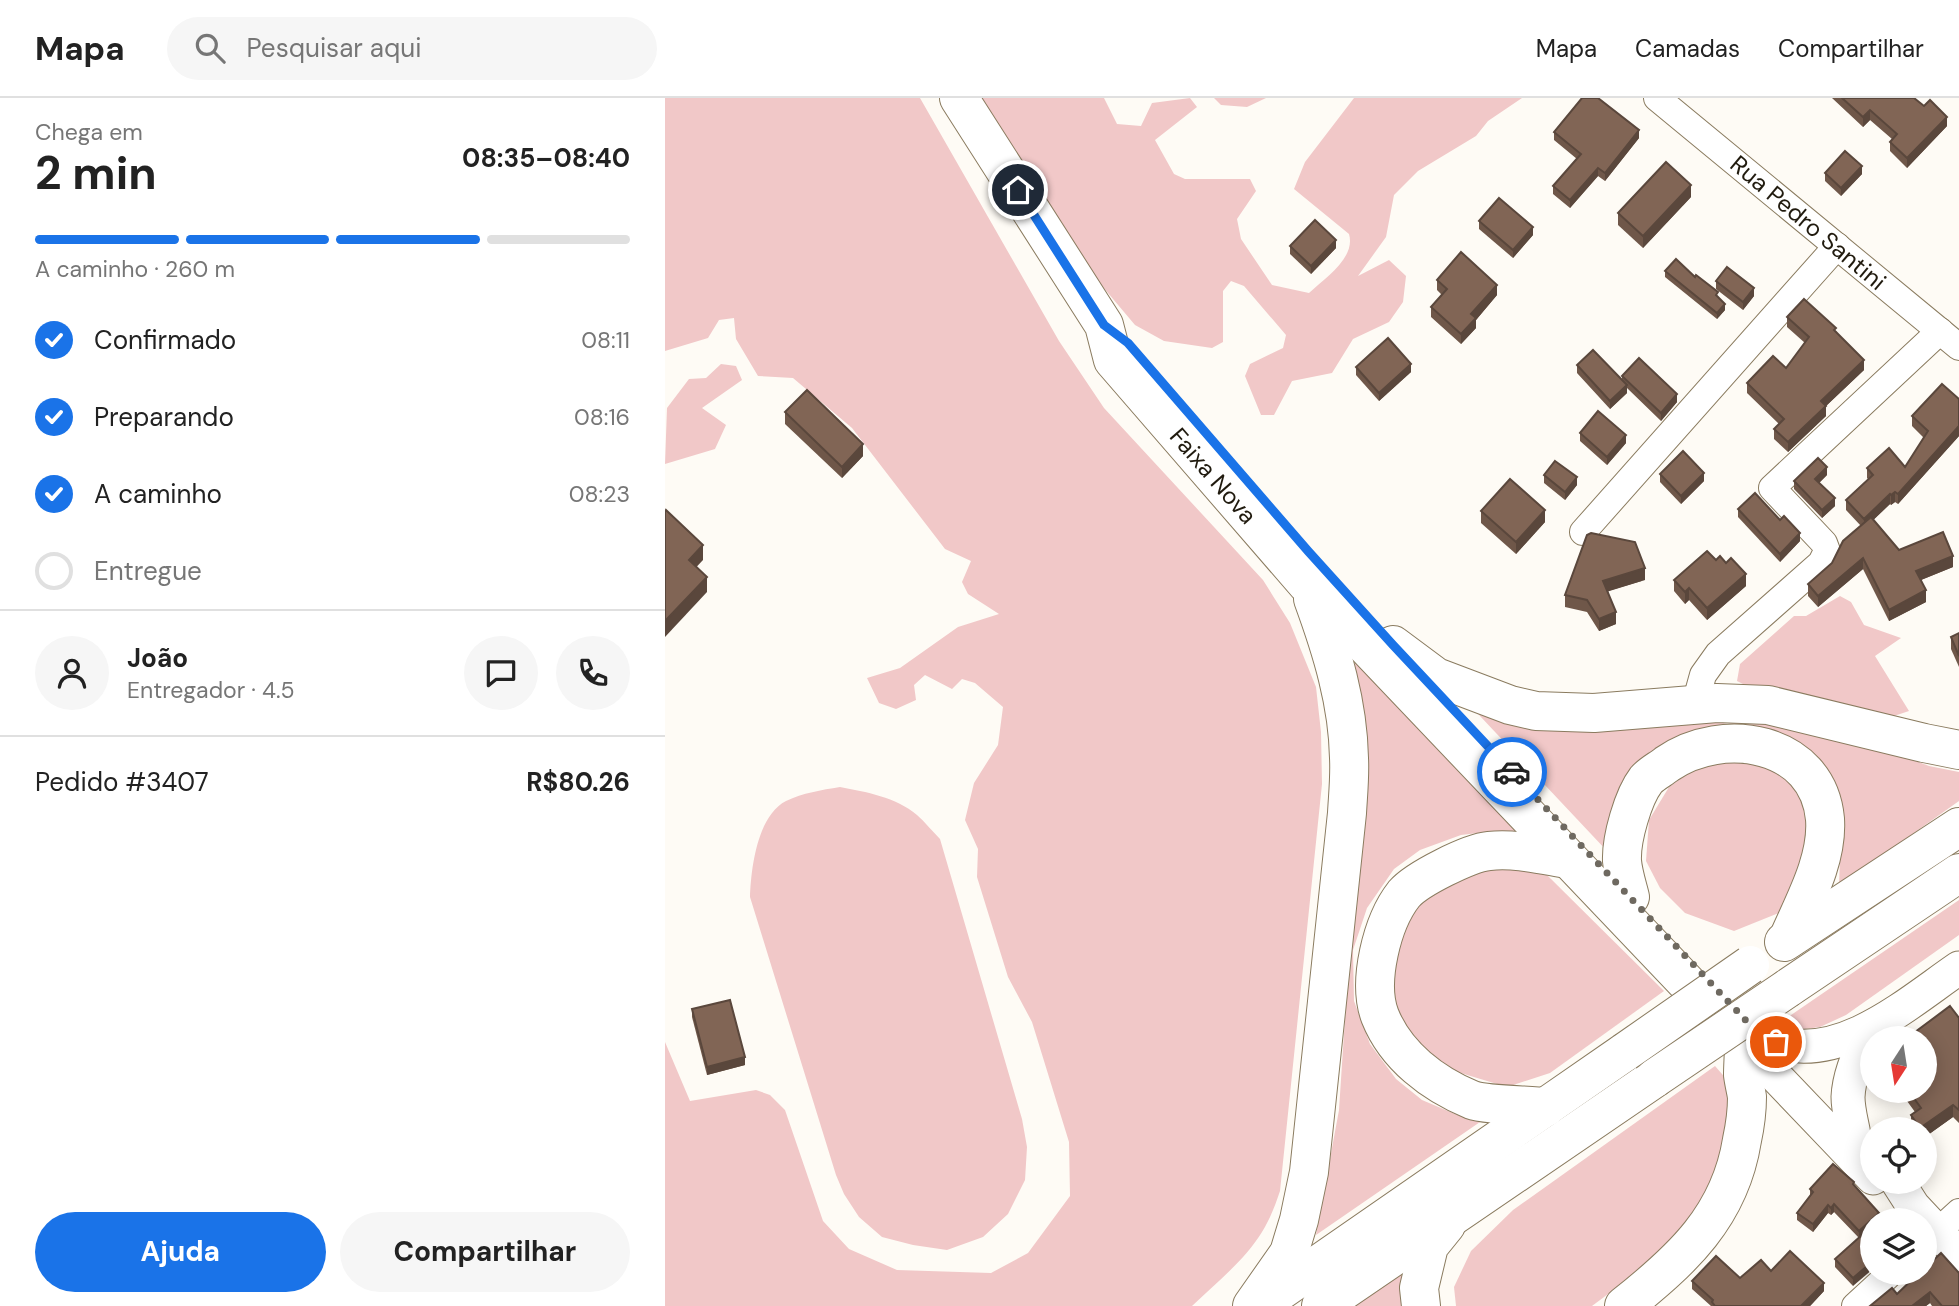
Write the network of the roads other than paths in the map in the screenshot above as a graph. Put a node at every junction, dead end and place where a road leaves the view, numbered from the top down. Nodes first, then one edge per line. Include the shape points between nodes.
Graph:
1 (959, 98) edge
2 (1657, 98) edge
3 (1837, 246) junction
4 (1104, 325) junction
5 (1949, 339) edge
6 (1583, 532) dead end
7 (1307, 584) junction
8 (1393, 645) junction
9 (1695, 704) junction
10 (1959, 750) edge
11 (1959, 827) edge
12 (1569, 859) junction
13 (1959, 873) edge
14 (1630, 897) junction
15 (1788, 939) junction
16 (1959, 968) edge
17 (1873, 1026) edge
18 (1860, 1032) edge
19 (1749, 1036) junction
20 (1860, 1053) edge
21 (1546, 1107) junction
22 (1860, 1136) edge
23 (1860, 1142) edge
24 (1860, 1164) edge
25 (1905, 1194) edge
26 (1456, 1213) junction
27 (1945, 1235) edge
28 (1878, 1285) edge
29 (1252, 1306) edge
30 (1258, 1306) edge
31 (1321, 1306) edge
32 (1421, 1306) edge
33 (1624, 1306) edge
34 (1855, 1306) edge

1 - 4 highway, Faixa Nova
2 - 3 street, Rua Pedro Santini
3 - 5 street, Rua Pedro Santini
3 - 6 street
4 - 7 highway, Faixa Nova via 1113,360
4 - 8 highway, Faixa Nova via 1128,343
5 - 9 street via 1772,488 1827,551 1821,563 1718,654 1703,675
7 - 12 highway, Faixa Nova
7 - 29 highway via 1342,688 1349,759 1347,813 1309,1172 1289,1253
8 - 9 highway via 1436,677 1536,711 1594,713
8 - 14 highway, Faixa Nova
9 - 10 highway via 1767,705
11 - 15 highway
12 - 19 highway, Faixa Nova
12 - 21 highway via 1488,851 1458,860 1405,892 1387,929 1375,971 1379,1014 1410,1061 1474,1101
13 - 26 highway, bridge
14 - 15 highway via 1622,861 1624,838 1647,779 1706,746 1737,743 1763,747 1802,767 1820,794 1825,819 1824,848
14 - 19 highway, Faixa Nova
15 - 21 highway, bridge
16 - 17 main road
18 - 19 main road via 1809,1046
19 - 23 main road
19 - 24 main road
19 - 33 highway via 1743,1077 1747,1097 1744,1131 1728,1191 1686,1252
20 - 22 main road via 1848,1100
21 - 30 highway
25 - 27 main road
26 - 31 highway
26 - 32 highway via 1429,1246 1419,1288
28 - 34 street

